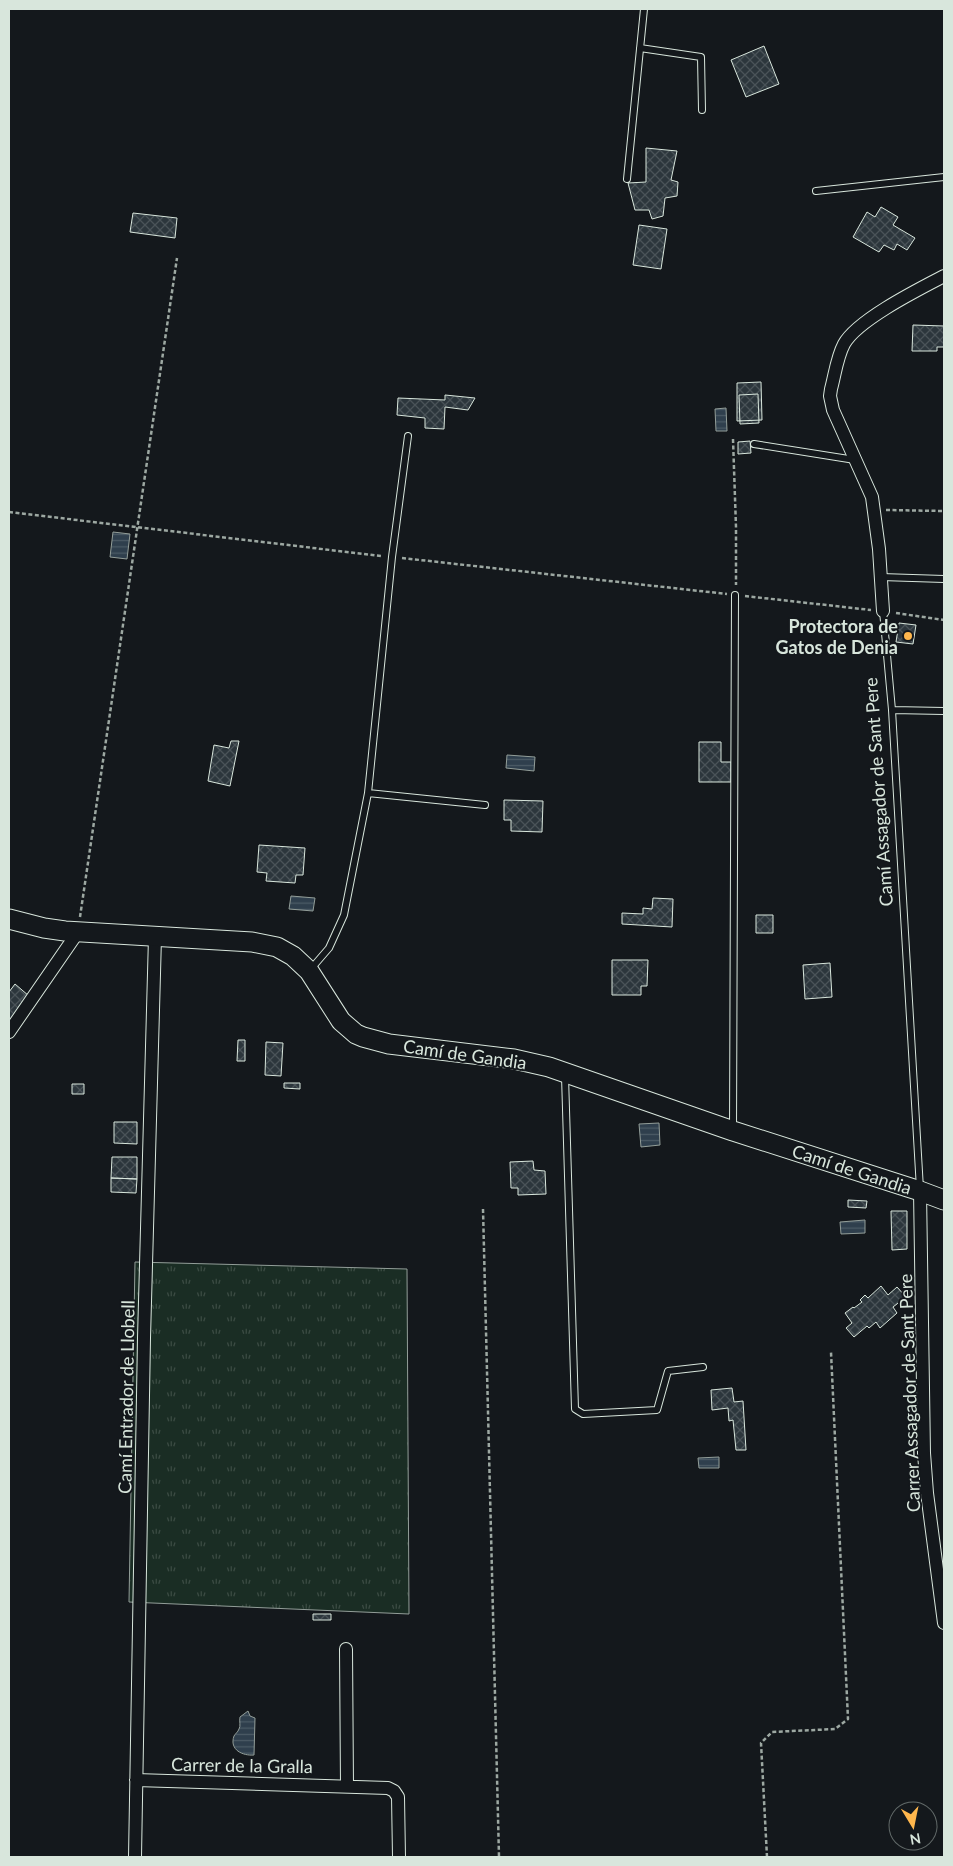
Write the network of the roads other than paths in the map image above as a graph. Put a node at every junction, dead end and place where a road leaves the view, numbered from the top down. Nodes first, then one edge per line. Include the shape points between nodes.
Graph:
1 (644, 9) edge
2 (640, 48) junction
3 (702, 110) dead end
4 (944, 177) edge
5 (627, 179) dead end
6 (816, 191) dead end
7 (944, 276) edge
8 (408, 436) dead end
9 (754, 444) dead end
10 (855, 460) junction
11 (881, 577) junction
12 (944, 579) edge
13 (736, 595) road end
14 (883, 611) joint
15 (892, 710) junction
16 (944, 712) edge
17 (368, 793) junction
18 (485, 805) dead end
19 (9, 919) edge
20 (78, 932) junction
21 (155, 937) junction
22 (309, 971) junction
23 (9, 1032) edge
24 (565, 1072) junction
25 (733, 1132) junction
26 (920, 1191) junction
27 (944, 1200) edge
28 (703, 1367) dead end
29 (944, 1623) edge
30 (346, 1649) dead end
31 (136, 1780) junction
32 (348, 1785) junction
33 (135, 1857) edge
34 (399, 1857) edge

1 - 2 lane
2 - 3 lane via 701,57
2 - 5 lane
4 - 6 lane
7 - 10 street, Camí Assagador de Sant Pere via 859,326 844,344 831,389 831,402
8 - 17 lane
9 - 10 lane
10 - 11 street, Camí Assagador de Sant Pere via 872,498
11 - 12 lane
11 - 14 street, Camí Assagador de Sant Pere
13 - 25 lane
14 - 15 lane, Camí Assagador de Sant Pere
15 - 16 lane
15 - 26 lane, Camí Assagador de Sant Pere
17 - 18 lane
17 - 22 lane via 344,915 329,948
19 - 20 main road, Camí de Gandia
20 - 21 main road, Camí de Gandia
20 - 23 street
21 - 22 main road, Camí de Gandia via 268,944 285,950
21 - 31 street, Camí Entrador de Llobell
22 - 24 main road, Camí de Gandia via 340,1021 363,1037 389,1044 514,1059
24 - 25 main road, Camí de Gandia
24 - 28 lane via 575,1408 583,1414 657,1410 668,1371
25 - 26 main road, Camí de Gandia
26 - 27 main road, Camí de Gandia
26 - 29 street, Carrer Assagador de Sant Pere via 924,1453
30 - 32 street
31 - 32 street, Carrer de la Gralla
31 - 33 street, Camí Entrador de Llobell
32 - 34 street, Carrer de la Gralla via 394,1791 398,1797

